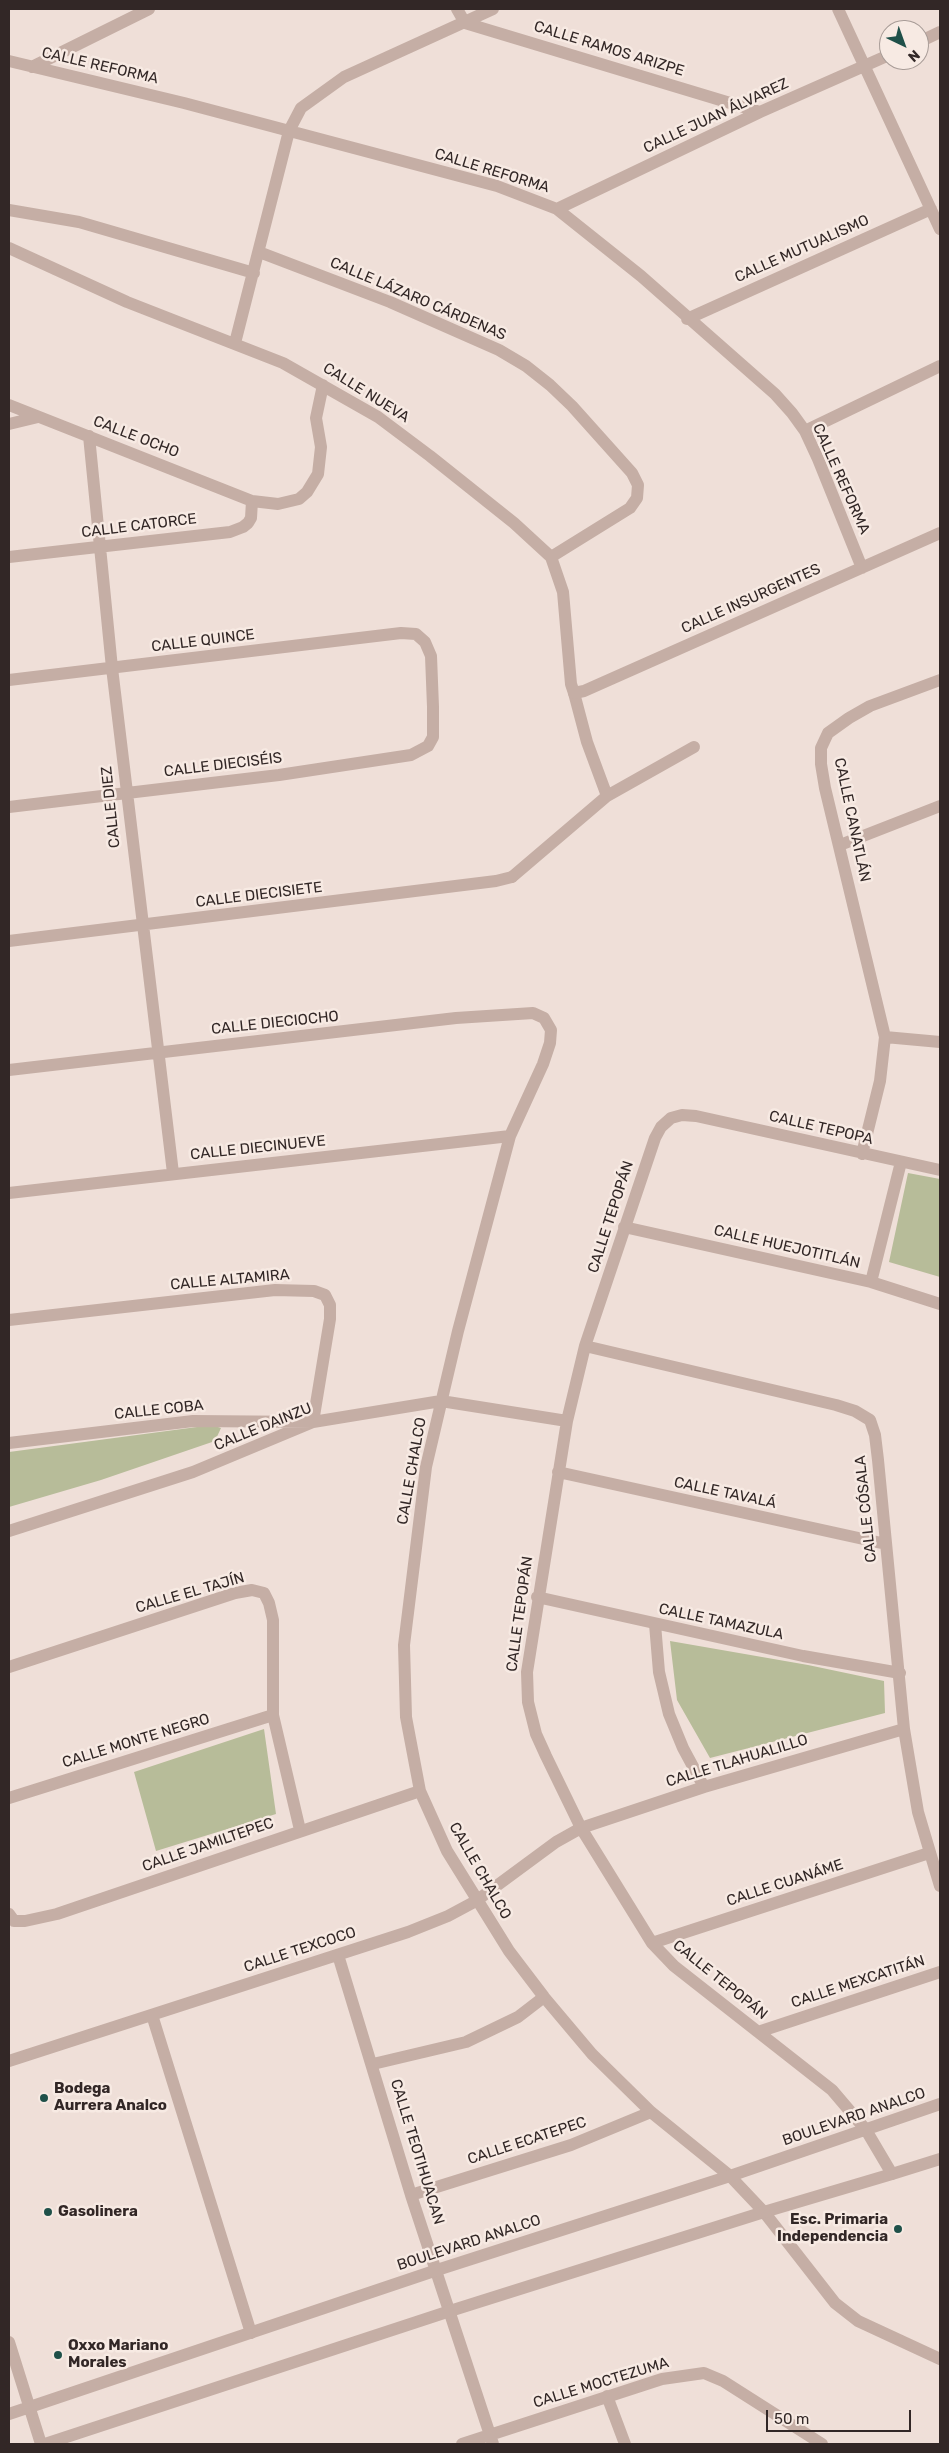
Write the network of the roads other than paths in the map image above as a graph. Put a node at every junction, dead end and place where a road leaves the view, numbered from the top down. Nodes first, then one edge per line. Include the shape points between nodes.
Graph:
1 (148, 9) edge
2 (457, 9) edge
3 (493, 9) edge
4 (838, 9) edge
5 (465, 23) junction
6 (879, 59) edge
7 (9, 62) edge
8 (864, 66) junction
9 (32, 67) junction
10 (760, 112) junction
11 (289, 131) junction
12 (557, 209) junction
13 (931, 209) junction
14 (9, 210) edge
15 (940, 229) edge
16 (9, 248) edge
17 (259, 252) junction
18 (254, 273) junction
19 (687, 319) junction
20 (235, 343) junction
21 (940, 366) edge
22 (323, 385) junction
23 (9, 405) edge
24 (38, 417) junction
25 (9, 424) edge
26 (805, 431) junction
27 (90, 436) junction
28 (252, 500) junction
29 (940, 533) edge
30 (101, 546) junction
31 (9, 557) edge
32 (551, 557) junction
33 (862, 568) junction
34 (112, 668) junction
35 (9, 680) edge
36 (940, 680) edge
37 (574, 692) junction
38 (433, 737) joint
39 (694, 747) dead end
40 (126, 793) junction
41 (607, 796) junction
42 (940, 806) edge
43 (9, 807) edge
44 (840, 845) junction
45 (141, 926) junction
46 (9, 941) edge
47 (544, 1018) joint
48 (885, 1037) junction
49 (940, 1042) edge
50 (159, 1053) junction
51 (9, 1070) edge
52 (696, 1116) joint
53 (510, 1136) junction
54 (862, 1154) junction
55 (901, 1162) junction
56 (940, 1170) edge
57 (173, 1173) junction
58 (9, 1194) edge
59 (624, 1227) junction
60 (871, 1282) junction
61 (940, 1304) edge
62 (9, 1320) edge
63 (585, 1346) junction
64 (442, 1401) junction
65 (567, 1421) junction
66 (313, 1422) junction
67 (9, 1443) edge
68 (558, 1472) junction
69 (9, 1531) edge
70 (886, 1544) junction
71 (537, 1597) junction
72 (655, 1624) junction
73 (9, 1666) edge
74 (900, 1673) junction
75 (273, 1715) junction
76 (904, 1729) junction
77 (704, 1787) junction
78 (420, 1791) junction
79 (9, 1798) edge
80 (581, 1828) junction
81 (300, 1830) junction
82 (929, 1853) junction
83 (940, 1886) edge
84 (476, 1901) junction
85 (9, 1914) edge
86 (652, 1943) junction
87 (338, 1955) junction
88 (940, 1972) edge
89 (544, 1997) junction
90 (152, 2015) junction
91 (758, 2032) junction
92 (9, 2061) edge
93 (373, 2064) junction
94 (940, 2104) edge
95 (651, 2112) junction
96 (866, 2130) junction
97 (940, 2158) edge
98 (892, 2174) junction
99 (730, 2176) junction
100 (412, 2195) junction
101 (764, 2212) junction
102 (437, 2270) junction
103 (450, 2312) junction
104 (251, 2333) junction
105 (9, 2342) edge
106 (940, 2359) edge
107 (606, 2396) junction
108 (30, 2408) junction
109 (9, 2414) edge
110 (491, 2440) edge
111 (43, 2444) edge
112 (462, 2444) edge
113 (625, 2444) edge
114 (822, 2444) edge

1 - 9 street
2 - 5 street
3 - 5 street
4 - 8 street
5 - 10 street, CALLE RAMOS ARIZPE
5 - 11 street via 344,77 301,108
6 - 8 street, CALLE JUAN ÁLVAREZ
7 - 9 street, CALLE REFORMA
8 - 10 street, CALLE JUAN ÁLVAREZ
8 - 13 street
9 - 11 street, CALLE REFORMA
10 - 12 street, CALLE JUAN ÁLVAREZ
11 - 12 street, CALLE REFORMA via 497,186
11 - 17 street
12 - 19 street, CALLE REFORMA
13 - 15 street
13 - 19 street, CALLE MUTUALISMO
14 - 18 street via 79,222
16 - 20 street, CALLE NUEVA via 127,302
17 - 18 street
17 - 32 street, CALLE LÁZARO CÁRDENAS via 499,350 526,366 572,406 632,473 638,485 637,498 630,508
18 - 20 street
19 - 26 street, CALLE REFORMA via 775,394
20 - 22 street, CALLE NUEVA
21 - 26 street
22 - 28 street, CALLE OCHO via 316,418 322,447 321,464 313,484 299,498 287,503 266,504
22 - 32 street, CALLE NUEVA via 378,417 430,456
23 - 24 street, CALLE OCHO
24 - 25 street
24 - 27 street, CALLE OCHO
26 - 33 street, CALLE REFORMA
27 - 28 street, CALLE OCHO
27 - 30 street, CALLE DIEZ
28 - 30 street, CALLE CATORCE via 251,518 238,530
29 - 33 street, CALLE INSURGENTES
30 - 31 street, CALLE CATORCE
30 - 34 street, CALLE DIEZ
32 - 37 street, CALLE NUEVA via 563,592
33 - 37 street, CALLE INSURGENTES via 584,691
34 - 35 street, CALLE QUINCE
34 - 38 street, CALLE QUINCE via 401,633 416,634 431,656
34 - 40 street, CALLE DIEZ
36 - 44 street, CALLE CANATLÁN via 870,706 828,733 821,748 821,764
37 - 41 street, CALLE NUEVA via 587,742
38 - 40 street, CALLE DIECISÉIS via 420,752 395,759
39 - 41 street
40 - 43 street, CALLE DIECISÉIS
40 - 45 street, CALLE DIEZ
41 - 45 street, CALLE DIECISIETE via 512,877
42 - 44 street
44 - 48 street, CALLE CANATLÁN
45 - 46 street, CALLE DIECISIETE
45 - 50 street, CALLE DIEZ
47 - 50 street, CALLE DIECIOCHO via 533,1013 502,1014
47 - 53 street, CALLE CHALCO via 551,1030 550,1043
48 - 49 street
48 - 54 street, CALLE CANATLÁN via 880,1081
50 - 51 street, CALLE DIECIOCHO
50 - 57 street, CALLE DIEZ
52 - 54 street, CALLE TEPOPA
52 - 59 street, CALLE TEPOPÁN via 672,1118 661,1127 654,1138
53 - 57 street, CALLE DIECINUEVE
53 - 64 street, CALLE CHALCO
54 - 55 street, CALLE TEPOPA
55 - 56 street, CALLE TEPOPA
55 - 60 street
57 - 58 street, CALLE DIECINUEVE
59 - 60 street, CALLE HUEJOTITLÁN
59 - 63 street, CALLE TEPOPÁN
60 - 61 street, CALLE HUEJOTITLÁN
62 - 66 street, CALLE ALTAMIRA via 275,1290 314,1291 325,1295 330,1305 330,1319
63 - 65 street, CALLE TEPOPÁN
63 - 70 street, CALLE CÓSALA via 836,1405 870,1420 875,1435
64 - 65 street, CALLE DAINZU
64 - 66 street, CALLE DAINZU
64 - 78 street, CALLE CHALCO via 426,1467 404,1645 406,1717
65 - 68 street, CALLE TEPOPÁN
66 - 67 street, CALLE COBA via 193,1421
66 - 69 street, CALLE DAINZU via 193,1472
68 - 70 street, CALLE TAVALÁ
68 - 71 street, CALLE TEPOPÁN
70 - 74 street, CALLE CÓSALA
71 - 72 street, CALLE TAMAZULA
71 - 80 street, CALLE TEPOPÁN via 527,1672 528,1702 536,1734
72 - 74 street, CALLE TAMAZULA
72 - 77 street via 669,1714
73 - 75 street, CALLE EL TAJÍN via 252,1590 264,1593 273,1620
74 - 76 street, CALLE CÓSALA
75 - 79 street, CALLE MONTE NEGRO
75 - 81 street, CALLE EL TAJÍN
76 - 77 street, CALLE TLAHUALILLO
76 - 82 street, CALLE CÓSALA via 918,1812
77 - 80 street, CALLE TLAHUALILLO
78 - 81 street, CALLE JAMILTEPEC
78 - 84 street, CALLE CHALCO via 446,1851
80 - 84 street, CALLE TEXCOCO via 556,1842
80 - 86 street, CALLE TEPOPÁN
81 - 85 street, CALLE JAMILTEPEC via 50,1916 14,1922
82 - 83 street, CALLE CÓSALA
82 - 86 street, CALLE CUANÁME
84 - 87 street, CALLE TEXCOCO via 408,1932
84 - 89 street, CALLE CHALCO
86 - 91 street, CALLE TEPOPÁN via 674,1966
87 - 90 street, CALLE TEXCOCO
87 - 93 street, CALLE TEOTIHUACAN
88 - 91 street, CALLE MEXCATITÁN
89 - 93 street via 518,2017 466,2042
89 - 95 street, CALLE CHALCO via 592,2054
90 - 92 street, CALLE TEXCOCO
90 - 104 street
91 - 96 street, CALLE TEPOPÁN via 832,2090
93 - 100 street, CALLE TEOTIHUACAN
94 - 96 street, BOULEVARD ANALCO
95 - 99 street, CALLE CHALCO
95 - 100 street, CALLE ECATEPEC via 571,2145
96 - 98 street, CALLE TEPOPÁN
96 - 99 street, BOULEVARD ANALCO
97 - 98 street
98 - 101 street
99 - 101 street, CALLE CHALCO
99 - 102 street, BOULEVARD ANALCO
100 - 102 street, CALLE TEOTIHUACAN
101 - 103 street
101 - 106 street, CALLE CHALCO via 835,2303 858,2321
102 - 103 street, CALLE TEOTIHUACAN
102 - 104 street, BOULEVARD ANALCO
103 - 110 street, CALLE TEOTIHUACAN
103 - 111 street
104 - 108 street, BOULEVARD ANALCO
105 - 108 street
107 - 110 street, CALLE MOCTEZUMA
107 - 113 street
107 - 114 street, CALLE MOCTEZUMA via 662,2379 704,2373 723,2381
108 - 109 street, BOULEVARD ANALCO
108 - 111 street
110 - 112 street, CALLE MOCTEZUMA

